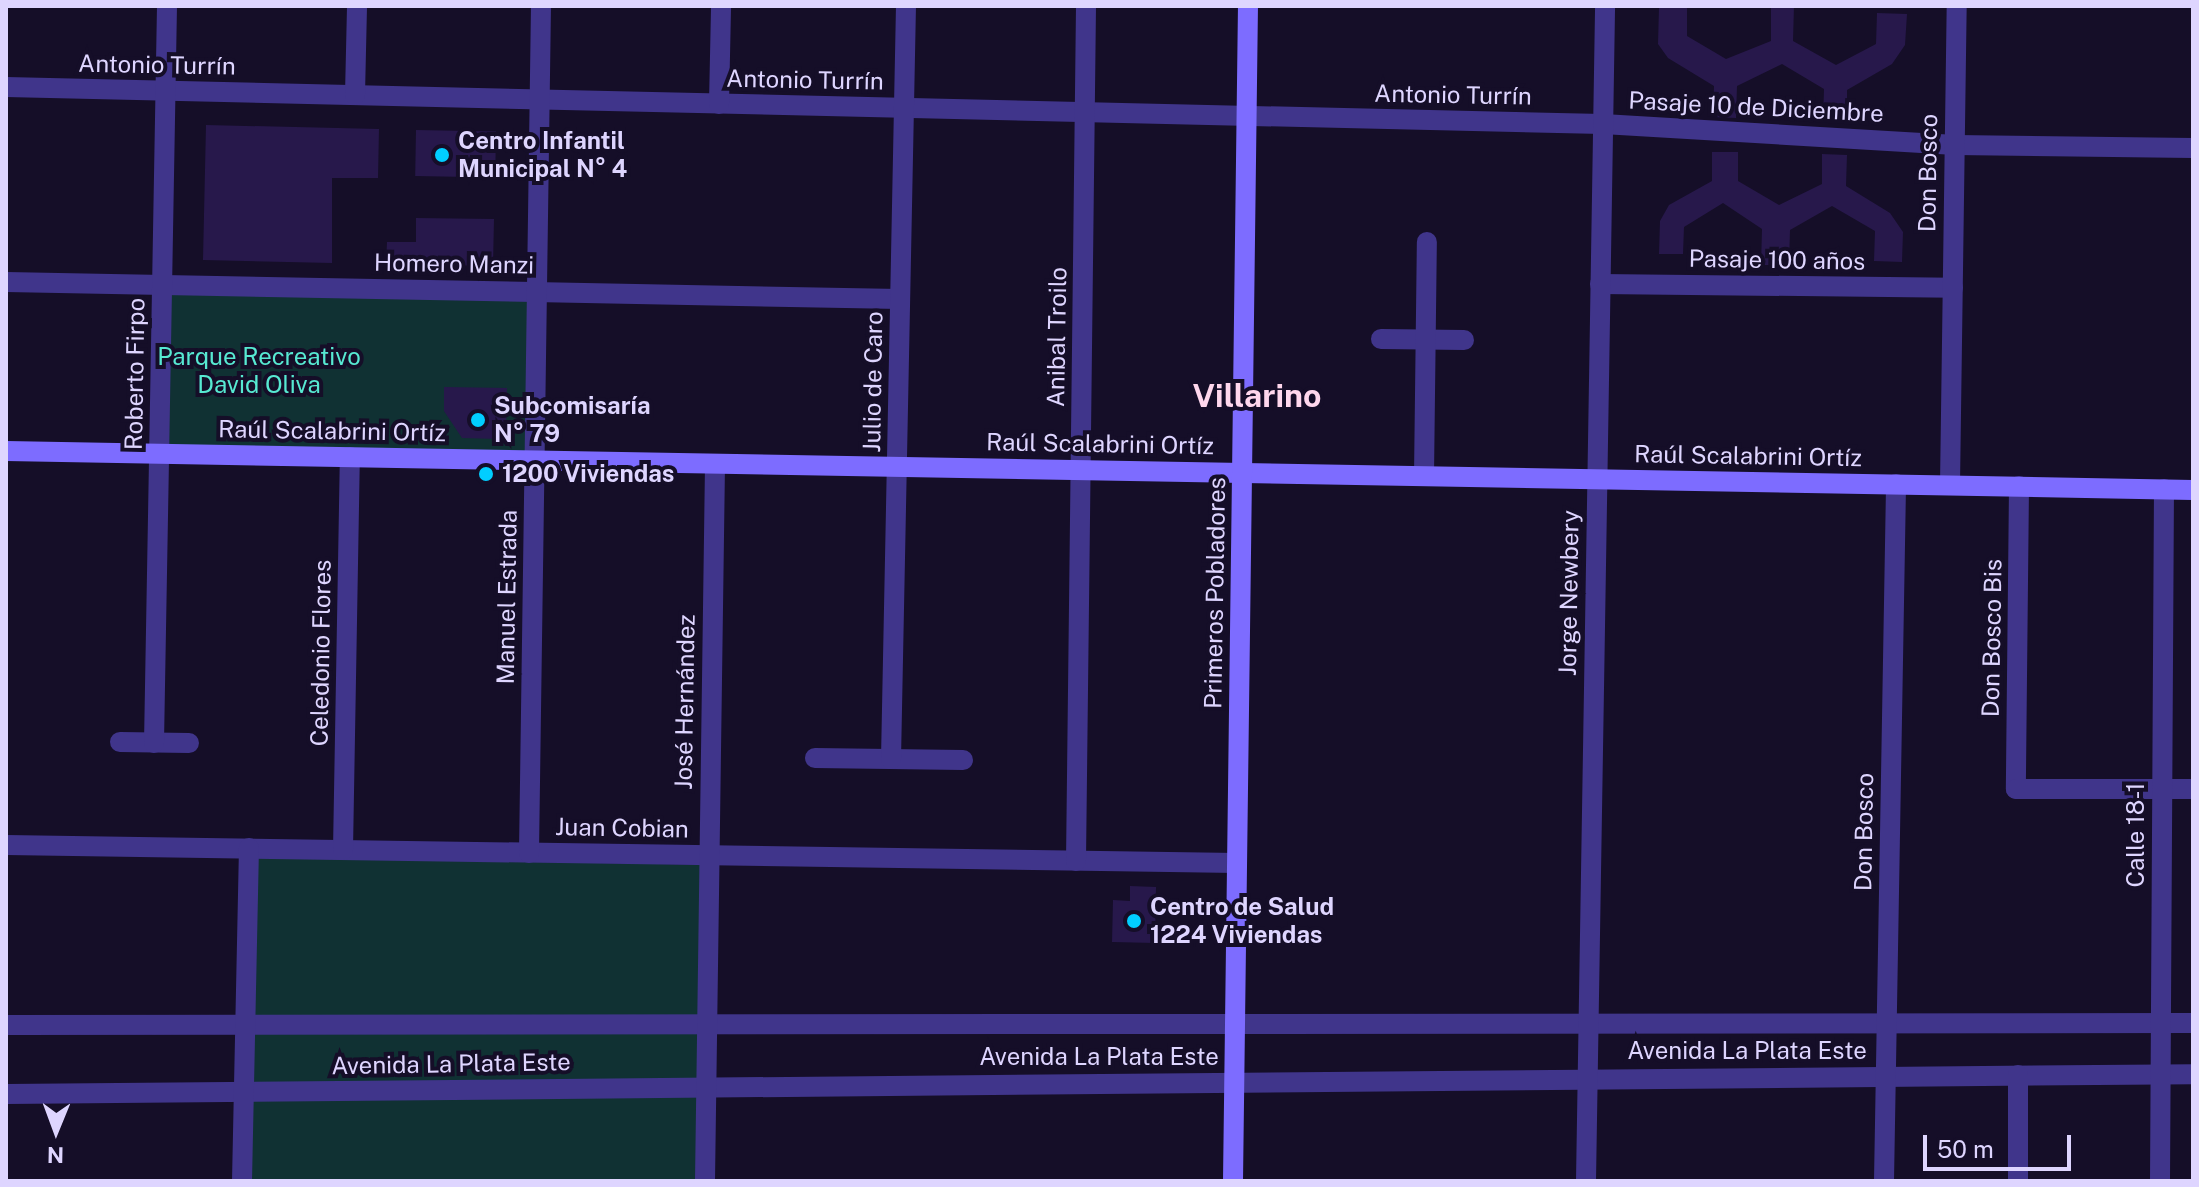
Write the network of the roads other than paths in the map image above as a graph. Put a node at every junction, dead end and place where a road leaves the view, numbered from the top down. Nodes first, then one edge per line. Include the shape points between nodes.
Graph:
1 (167, 6) edge
2 (357, 6) edge
3 (541, 6) edge
4 (721, 6) edge
5 (906, 6) edge
6 (1086, 6) edge
7 (1248, 6) edge
8 (1605, 6) edge
9 (1957, 6) edge
10 (6, 87) edge
11 (165, 91) junction
12 (355, 95) junction
13 (540, 99) junction
14 (719, 104) junction
15 (904, 108) junction
16 (1085, 112) junction
17 (1247, 116) junction
18 (1603, 124) junction
19 (1955, 145) junction
20 (2193, 148) edge
21 (1427, 242) dead end
22 (6, 282) edge
23 (1600, 284) junction
24 (162, 285) junction
25 (1953, 288) junction
26 (537, 292) junction
27 (900, 299) junction
28 (1381, 339) dead end
29 (1425, 339) junction
30 (1464, 340) dead end
31 (6, 451) edge
32 (160, 454) junction
33 (350, 457) junction
34 (536, 461) junction
35 (715, 464) junction
36 (897, 467) junction
37 (1081, 470) junction
38 (1242, 473) junction
39 (1424, 476) junction
40 (1597, 479) junction
41 (1896, 484) junction
42 (1950, 485) junction
43 (2019, 486) junction
44 (2164, 489) junction
45 (2193, 490) edge
46 (120, 742) dead end
47 (154, 743) junction
48 (189, 743) dead end
49 (815, 758) dead end
50 (891, 759) junction
51 (963, 760) dead end
52 (2162, 789) junction
53 (2193, 789) edge
54 (6, 845) edge
55 (249, 848) junction
56 (343, 850) junction
57 (529, 853) junction
58 (709, 856) junction
59 (1076, 861) junction
60 (1237, 863) junction
61 (1887, 1023) junction
62 (2160, 1023) junction
63 (2193, 1023) edge
64 (245, 1024) junction
65 (1235, 1024) junction
66 (1589, 1024) junction
67 (6, 1025) edge
68 (707, 1025) junction
69 (2160, 1074) junction
70 (2193, 1074) edge
71 (2018, 1075) junction
72 (1886, 1076) junction
73 (1588, 1078) junction
74 (1234, 1081) junction
75 (706, 1086) junction
76 (244, 1093) junction
77 (6, 1094) edge
78 (242, 1181) edge
79 (705, 1181) edge
80 (1233, 1181) edge
81 (1586, 1181) edge
82 (1884, 1181) edge
83 (2018, 1181) edge
84 (2160, 1181) edge

1 - 11 street, Roberto Firpo
2 - 12 street
3 - 13 street, Manuel Estrada
4 - 14 street
5 - 15 street, Julio de Caro
6 - 16 street, Anibal Troilo
7 - 17 street, Primeros Pobladores
8 - 18 street, Jorge Newbery
9 - 19 street, Don Bosco
10 - 11 street, Antonio Turrín
11 - 12 street, Antonio Turrín
11 - 24 street, Roberto Firpo
12 - 13 street, Antonio Turrín
13 - 14 street, Antonio Turrín
13 - 26 street, Manuel Estrada
14 - 15 street, Antonio Turrín
15 - 16 street, Antonio Turrín
15 - 27 street, Julio de Caro
16 - 17 street, Antonio Turrín
16 - 37 street, Anibal Troilo
17 - 18 street, Antonio Turrín
17 - 38 street, Primeros Pobladores
18 - 19 street, Pasaje 10 de Diciembre
18 - 23 street, Jorge Newbery
19 - 20 street
19 - 25 street, Don Bosco
21 - 29 street
22 - 24 street, Homero Manzi
23 - 25 street, Pasaje 100 años
23 - 40 street, Jorge Newbery
24 - 26 street, Homero Manzi
24 - 32 street, Roberto Firpo
25 - 42 street, Don Bosco
26 - 27 street, Homero Manzi
26 - 34 street, Manuel Estrada
27 - 36 street, Julio de Caro
28 - 29 street
29 - 30 street
29 - 39 street
31 - 32 street, Raúl Scalabrini Ortíz
32 - 33 street, Raúl Scalabrini Ortíz
32 - 47 street, Roberto Firpo
33 - 34 street, Raúl Scalabrini Ortíz
33 - 56 street, Celedonio Flores
34 - 35 street, Raúl Scalabrini Ortíz
34 - 57 street, Manuel Estrada
35 - 36 street, Raúl Scalabrini Ortíz
35 - 58 street, José Hernández
36 - 37 street, Raúl Scalabrini Ortíz
36 - 50 street, Julio de Caro
37 - 38 street, Raúl Scalabrini Ortíz
37 - 59 street, Anibal Troilo
38 - 39 street, Raúl Scalabrini Ortíz
38 - 60 street, Primeros Pobladores
39 - 40 street, Raúl Scalabrini Ortíz
40 - 41 street, Raúl Scalabrini Ortíz
40 - 66 street, Jorge Newbery
41 - 42 street, Raúl Scalabrini Ortíz
41 - 61 street, Don Bosco
42 - 43 street, Raúl Scalabrini Ortíz
43 - 44 street, Raúl Scalabrini Ortíz
43 - 52 street, Don Bosco Bis via 2016,789
44 - 45 street, Raúl Scalabrini Ortíz
44 - 52 street, Calle 18-1
46 - 47 street
47 - 48 street
49 - 50 street
50 - 51 street
52 - 53 street
52 - 62 street, Calle 18-1
54 - 55 street, Juan Cobian
55 - 56 street, Juan Cobian
55 - 64 street
56 - 57 street, Juan Cobian
57 - 58 street, Juan Cobian
58 - 59 street, Juan Cobian
58 - 68 street, José Hernández
59 - 60 street, Juan Cobian
60 - 65 street, Primeros Pobladores
61 - 62 street, Avenida La Plata Este
61 - 66 street, Avenida La Plata Este
61 - 72 street, Don Bosco
62 - 63 street, Avenida La Plata Este
62 - 69 street, Calle 18-1
64 - 67 street, Avenida La Plata Este
64 - 68 street, Avenida La Plata Este
64 - 76 street
65 - 66 street, Avenida La Plata Este
65 - 68 street, Avenida La Plata Este
65 - 74 street, Primeros Pobladores
66 - 73 street, Jorge Newbery
68 - 75 street, José Hernández
69 - 70 street, Avenida La Plata Este
69 - 71 street, Avenida La Plata Este
69 - 84 street, Calle 18-1
71 - 72 street, Avenida La Plata Este
71 - 83 street
72 - 73 street, Avenida La Plata Este
72 - 82 street, Don Bosco
73 - 74 street, Avenida La Plata Este
73 - 81 street, Jorge Newbery
74 - 75 street, Avenida La Plata Este
74 - 80 street, Primeros Pobladores
75 - 76 street, Avenida La Plata Este
75 - 79 street, José Hernández
76 - 77 street, Avenida La Plata Este
76 - 78 street

